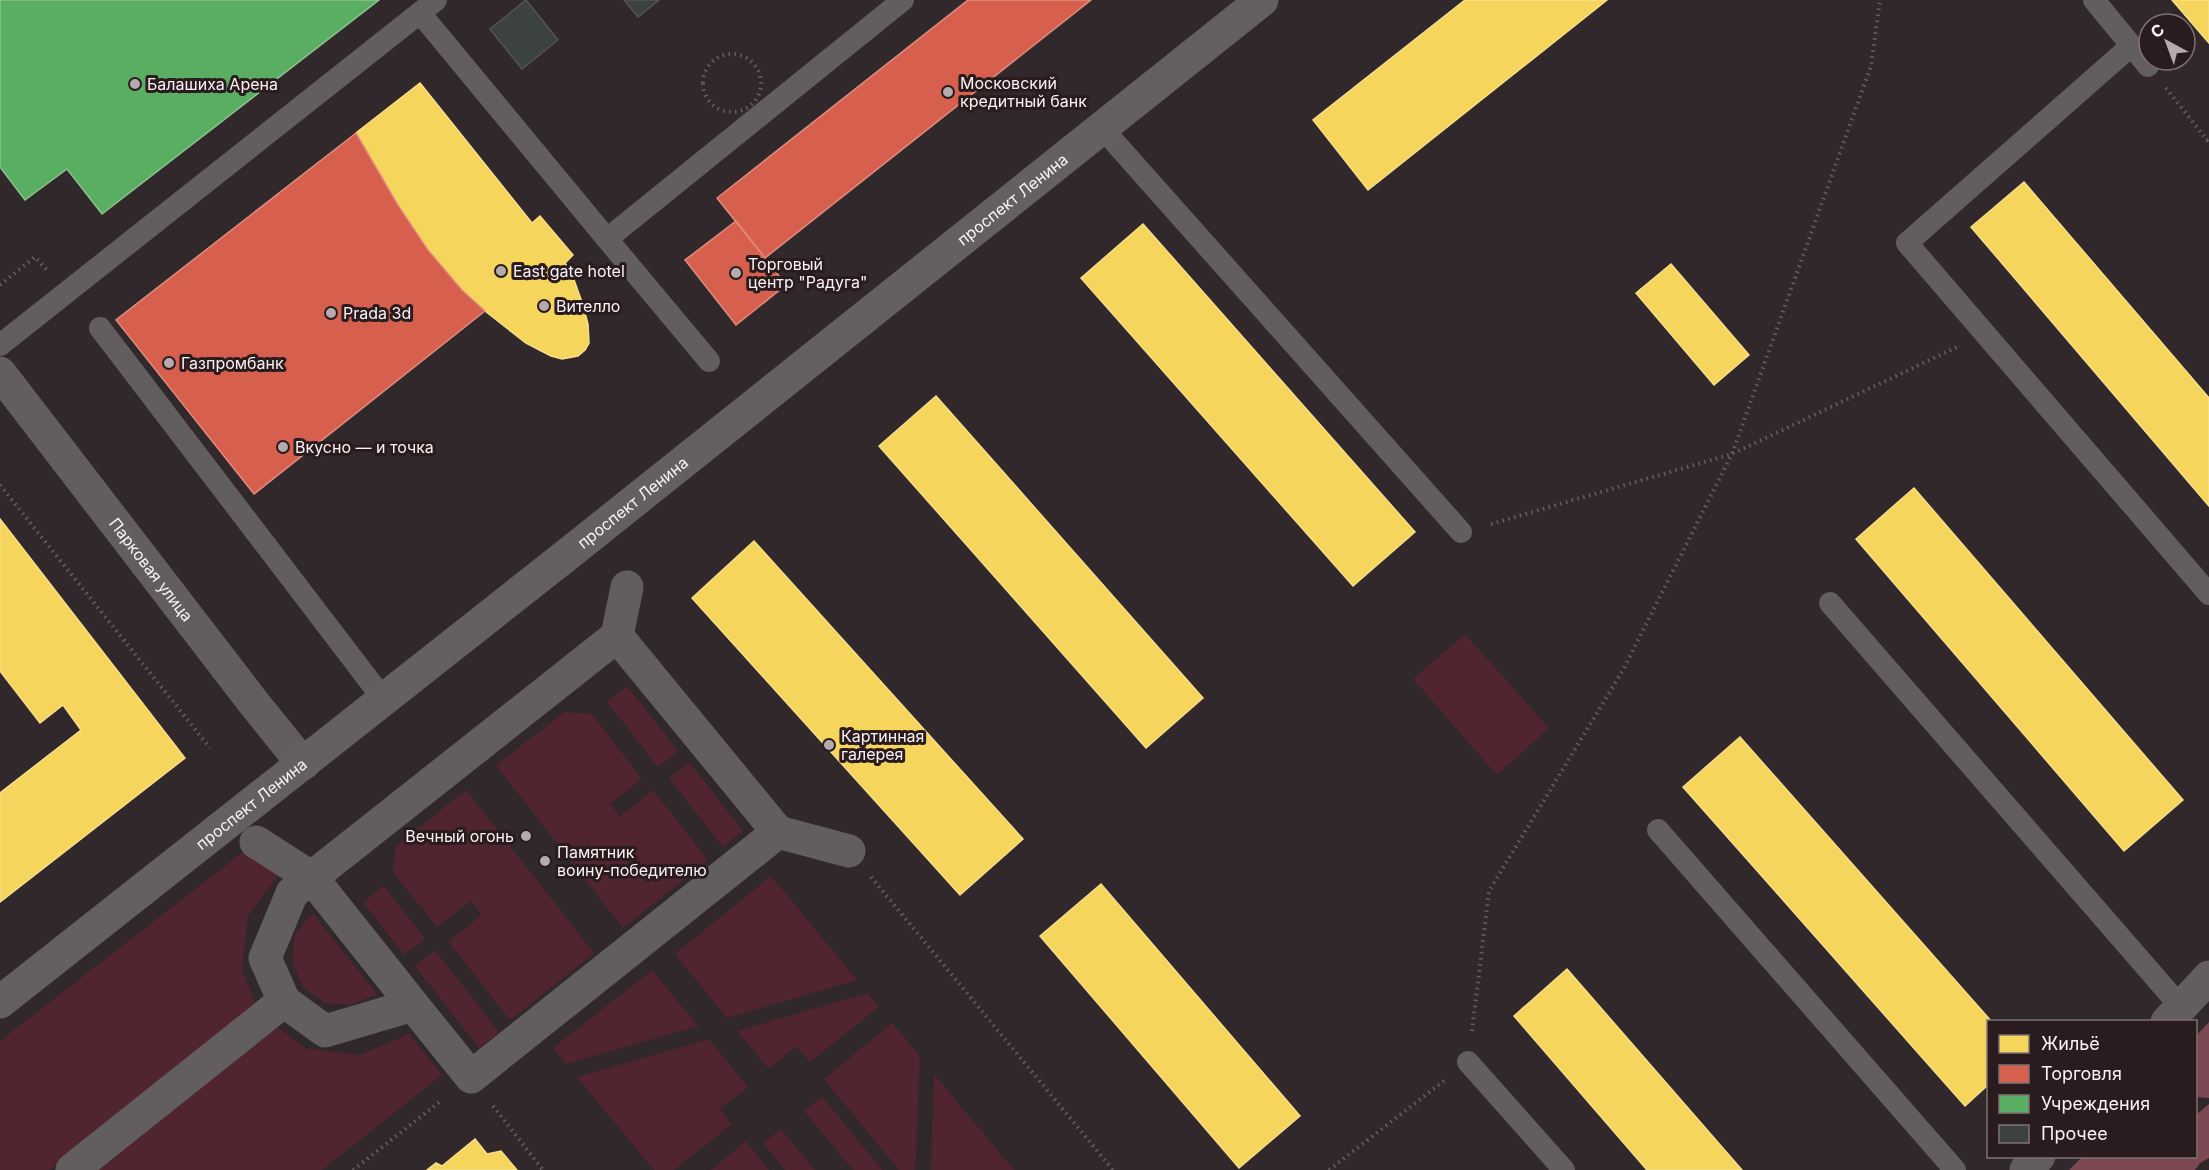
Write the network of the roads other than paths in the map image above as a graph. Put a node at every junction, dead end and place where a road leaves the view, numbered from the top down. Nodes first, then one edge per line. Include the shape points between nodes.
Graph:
1 (903, 0) edge
2 (1262, 0) edge
3 (2094, 0) edge
4 (428, 6) edge
5 (2131, 46) junction
6 (2137, 53) edge
7 (1102, 128) junction
8 (607, 239) junction
9 (100, 328) dead end
10 (0, 345) edge
11 (709, 361) dead end
12 (0, 373) edge
13 (1461, 532) road end
14 (627, 587) dead end
15 (2209, 594) edge
16 (1830, 603) dead end
17 (616, 636) junction
18 (384, 700) junction
19 (303, 764) junction
20 (1658, 830) dead end
21 (778, 832) junction
22 (256, 842) dead end
23 (849, 851) road end
24 (312, 878) junction
25 (2209, 977) edge
26 (284, 1000) junction
27 (0, 1002) edge
28 (413, 1005) junction
29 (2174, 1014) edge
30 (1468, 1062) road end
31 (2037, 1158) edge
32 (72, 1170) edge
33 (1564, 1170) edge
34 (1955, 1170) edge
35 (2026, 1170) edge

1 - 8 lane
2 - 7 main road, проспект Ленина
3 - 5 lane
4 - 8 lane
4 - 10 lane
5 - 6 lane
5 - 15 lane via 1907,243
7 - 13 lane
7 - 18 main road, проспект Ленина
8 - 11 lane
9 - 18 lane
12 - 19 street, Парковая улица
14 - 17 street
16 - 29 lane
17 - 21 street
17 - 24 street
18 - 19 main road, проспект Ленина
19 - 27 main road, проспект Ленина
20 - 34 lane
21 - 23 street
21 - 28 street via 471,1077
22 - 24 street
24 - 26 street via 292,893 265,958
24 - 28 street
25 - 29 street
26 - 28 street via 325,1031
26 - 32 street
30 - 33 lane
31 - 35 street

